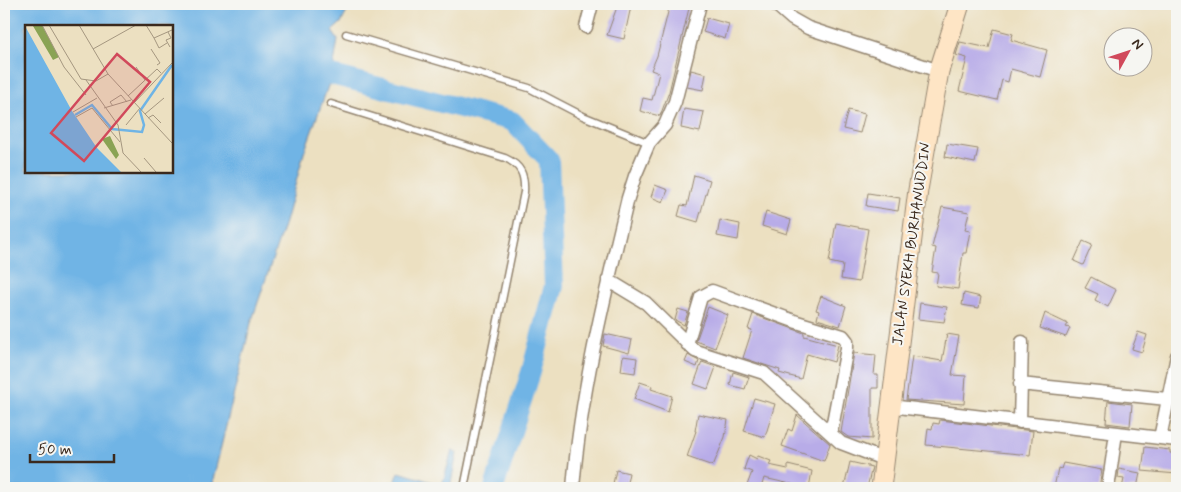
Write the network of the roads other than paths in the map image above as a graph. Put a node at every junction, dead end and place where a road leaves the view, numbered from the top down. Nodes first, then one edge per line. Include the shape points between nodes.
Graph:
1 (592, 4) edge
2 (700, 4) edge
3 (775, 4) edge
4 (960, 4) edge
5 (586, 27) dead end
6 (346, 34) dead end
7 (939, 72) junction
8 (331, 104) dead end
9 (649, 143) junction
10 (608, 280) junction
11 (1022, 342) dead end
12 (687, 344) junction
13 (1177, 356) edge
14 (1020, 384) junction
15 (1167, 399) junction
16 (890, 406) junction
17 (1020, 422) junction
18 (831, 433) junction
19 (1116, 433) junction
20 (1160, 438) junction
21 (1177, 440) edge
22 (883, 459) junction
23 (464, 488) edge
24 (573, 488) edge
25 (881, 488) edge
26 (1108, 488) edge

1 - 5 street
2 - 9 street via 675,102 665,125
3 - 7 street via 808,28
4 - 7 main road, JALAN SYEKH BURHANUDDIN
6 - 9 lane via 529,88 584,116
7 - 16 main road, JALAN SYEKH BURHANUDDIN via 918,190
8 - 23 lane via 505,158 517,165 524,175 523,202
9 - 10 street via 634,176
10 - 12 street via 646,303
10 - 24 street via 582,407
11 - 14 street
12 - 18 street via 701,353 764,373
12 - 18 street via 701,297 712,291 844,336 847,348
13 - 15 street
14 - 15 street
14 - 17 street
15 - 20 street
16 - 17 street
16 - 22 main road, JALAN SYEKH BURHANUDDIN
17 - 19 street
18 - 22 street via 849,447
19 - 20 street
19 - 26 street
20 - 21 street
22 - 25 main road, JALAN SYEKH BURHANUDDIN

